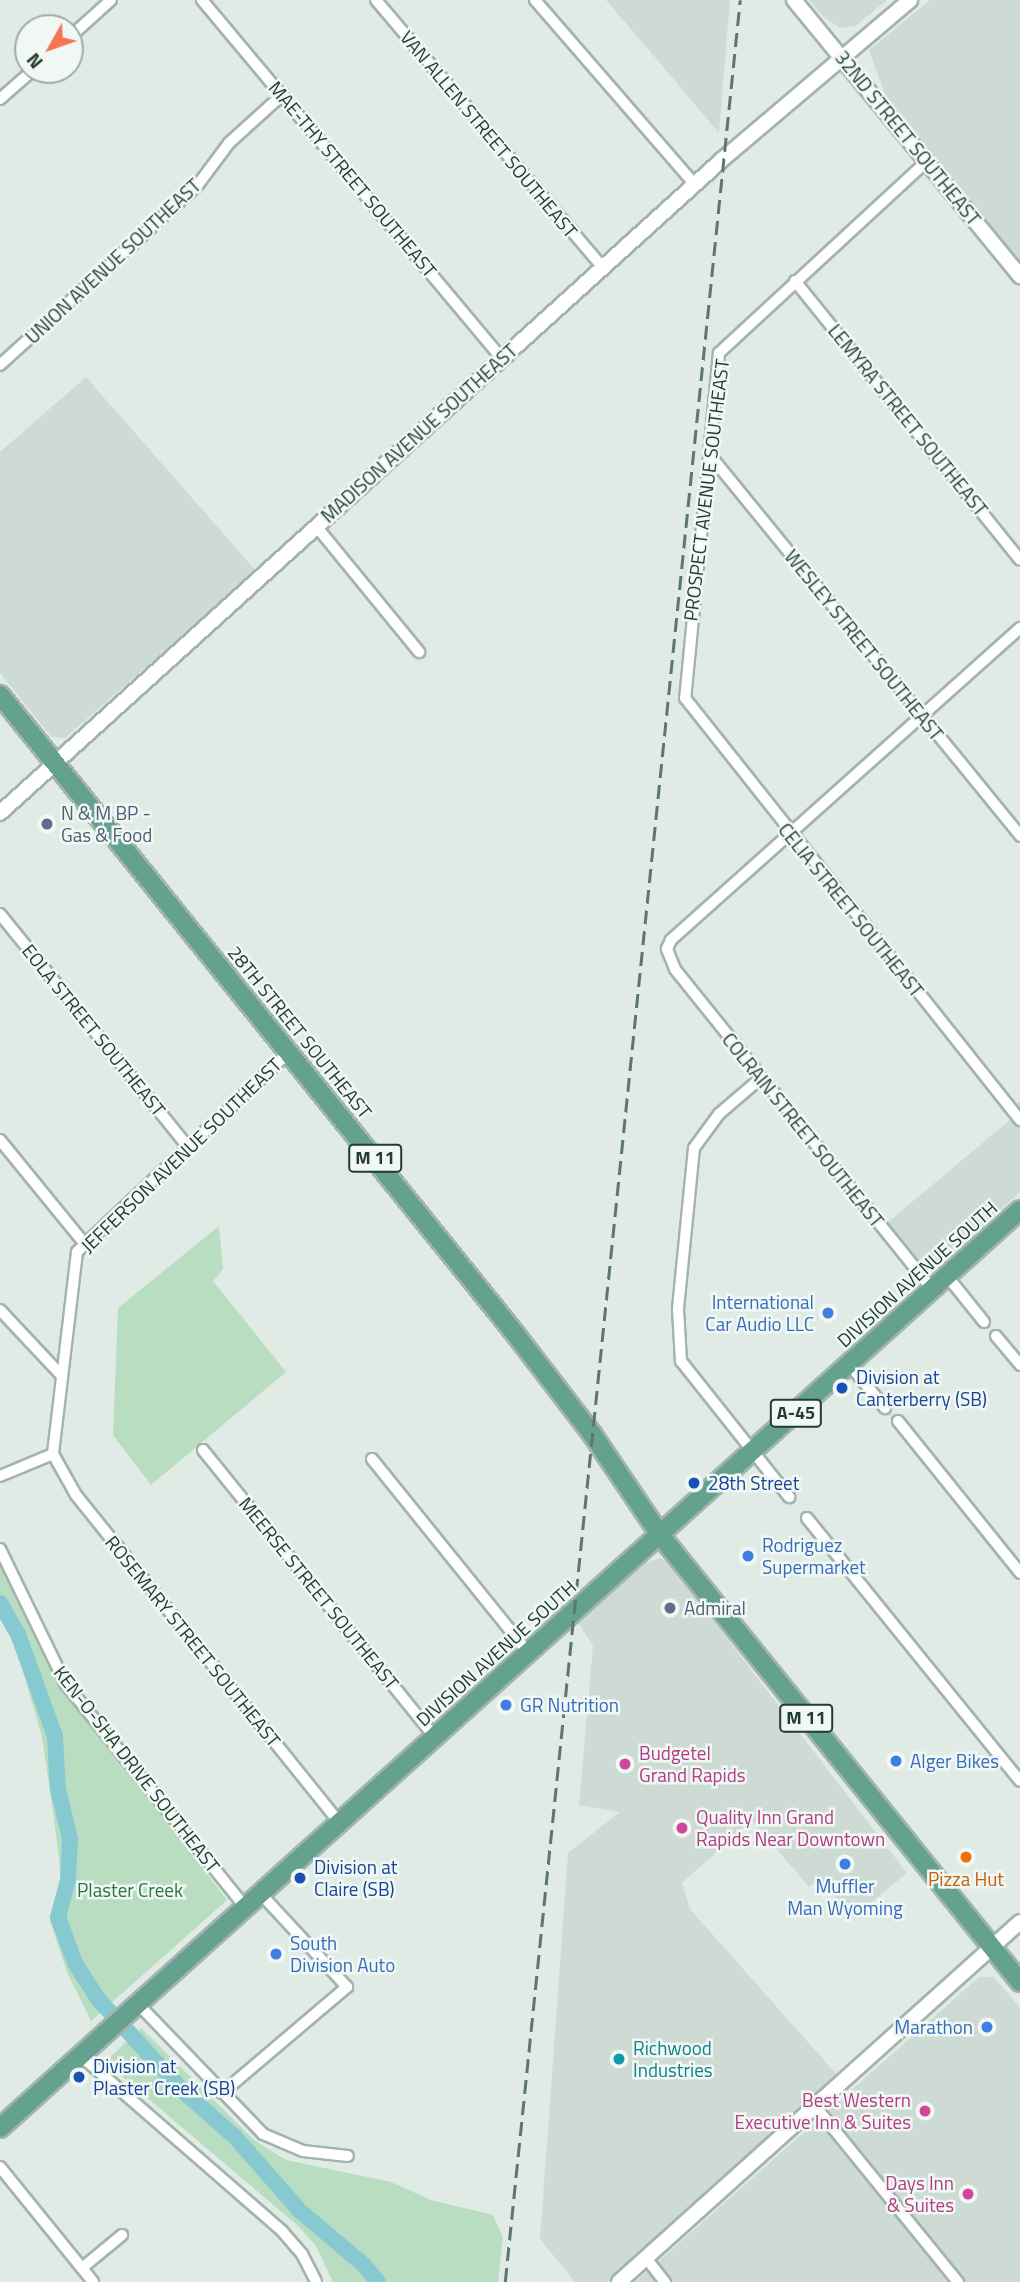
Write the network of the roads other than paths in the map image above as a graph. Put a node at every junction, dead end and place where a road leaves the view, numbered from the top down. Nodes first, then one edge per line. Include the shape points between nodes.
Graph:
1 (111, 0) edge
2 (202, 0) edge
3 (376, 0) edge
4 (535, 0) edge
5 (794, 0) edge
6 (909, 0) edge
7 (84, 24) edge
8 (842, 57) junction
9 (17, 84) edge
10 (283, 94) junction
11 (0, 99) edge
12 (927, 161) junction
13 (695, 186) junction
14 (603, 268) junction
15 (1020, 276) edge
16 (795, 281) junction
17 (502, 359) junction
18 (0, 365) edge
19 (709, 454) junction
20 (316, 526) junction
21 (1020, 560) edge
22 (1020, 628) edge
23 (419, 652) dead end
24 (0, 695) edge
25 (685, 698) joint
26 (922, 717) junction
27 (56, 762) junction
28 (0, 813) edge
29 (790, 834) junction
30 (1020, 836) edge
31 (0, 914) edge
32 (289, 1052) junction
33 (761, 1078) junction
34 (1020, 1120) edge
35 (0, 1140) edge
36 (187, 1146) junction
37 (1020, 1210) edge
38 (84, 1243) junction
39 (947, 1276) junction
40 (932, 1289) junction
41 (0, 1311) edge
42 (984, 1322) dead end
43 (996, 1336) dead end
44 (849, 1364) junction
45 (1020, 1365) edge
46 (60, 1374) junction
47 (885, 1408) dead end
48 (898, 1421) dead end
49 (203, 1450) dead end
50 (753, 1452) junction
51 (53, 1454) junction
52 (372, 1460) dead end
53 (0, 1476) edge
54 (789, 1497) dead end
55 (807, 1518) dead end
56 (660, 1535) junction
57 (0, 1549) edge
58 (1020, 1573) edge
59 (528, 1652) junction
60 (434, 1736) junction
61 (1020, 1781) edge
62 (340, 1823) junction
63 (261, 1894) junction
64 (246, 1908) junction
65 (1020, 1922) edge
66 (991, 1948) junction
67 (1020, 1982) edge
68 (134, 2009) junction
69 (87, 2052) junction
70 (222, 2094) junction
71 (815, 2106) junction
72 (0, 2128) edge
73 (348, 2156) dead end
74 (0, 2167) edge
75 (122, 2235) dead end
76 (646, 2258) junction
77 (82, 2268) junction
78 (93, 2282) edge
79 (316, 2282) edge
80 (620, 2282) edge
81 (665, 2282) edge
82 (958, 2282) edge

1 - 7 street
2 - 10 street, MAE-THY STREET SOUTHEAST
3 - 14 street, VAN ALLEN STREET SOUTHEAST
4 - 13 street
5 - 8 street, 32ND STREET SOUTHEAST
6 - 8 street, MADISON AVENUE SOUTHEAST
8 - 12 street, 32ND STREET SOUTHEAST
8 - 13 street, MADISON AVENUE SOUTHEAST
9 - 11 street
10 - 17 street, MAE-THY STREET SOUTHEAST
10 - 18 street, UNION AVENUE SOUTHEAST via 229,143 197,186
12 - 15 street, 32ND STREET SOUTHEAST
12 - 16 street, PROSPECT AVENUE SOUTHEAST
13 - 14 street, MADISON AVENUE SOUTHEAST
14 - 17 street, MADISON AVENUE SOUTHEAST
16 - 19 street, PROSPECT AVENUE SOUTHEAST via 719,353
16 - 21 street, LEMYRA STREET SOUTHEAST
17 - 20 street, MADISON AVENUE SOUTHEAST
19 - 25 street, PROSPECT AVENUE SOUTHEAST
19 - 26 street, WESLEY STREET SOUTHEAST
20 - 23 street
20 - 27 street, MADISON AVENUE SOUTHEAST
22 - 26 street
24 - 27 main road, 28TH STREET SOUTHEAST / M 11
25 - 29 street, CELIA STREET SOUTHEAST
26 - 29 street
26 - 30 street, WESLEY STREET SOUTHEAST
27 - 28 street, MADISON AVENUE SOUTHEAST
27 - 32 main road, 28TH STREET SOUTHEAST / M 11
29 - 33 street, COLRAIN STREET SOUTHEAST via 671,940 668,956
29 - 34 street, CELIA STREET SOUTHEAST
31 - 36 street, EOLA STREET SOUTHEAST
32 - 36 street, JEFFERSON AVENUE SOUTHEAST
32 - 56 main road, 28TH STREET SOUTHEAST / M 11 via 555,1384
33 - 40 street, COLRAIN STREET SOUTHEAST
33 - 50 street via 704,1131 694,1148 678,1309 681,1361
35 - 38 street
36 - 38 street, JEFFERSON AVENUE SOUTHEAST
37 - 39 main road, DIVISION AVENUE SOUTH / A-45
38 - 46 street, JEFFERSON AVENUE SOUTHEAST via 71,1277
39 - 40 main road, DIVISION AVENUE SOUTH / A-45
39 - 42 street
40 - 44 main road, DIVISION AVENUE SOUTH / A-45
41 - 46 street
43 - 45 street
44 - 47 street
44 - 50 main road, DIVISION AVENUE SOUTH / A-45
46 - 51 street, JEFFERSON AVENUE SOUTHEAST
48 - 58 street
49 - 60 street, MEERSE STREET SOUTHEAST
50 - 54 street
50 - 56 main road, DIVISION AVENUE SOUTH / A-45
51 - 53 street
51 - 62 street, ROSEMARY STREET SOUTHEAST via 76,1494
52 - 59 street
55 - 61 street
56 - 59 main road, DIVISION AVENUE SOUTH
56 - 66 main road, M 11
57 - 64 street, KEN-O-SHA DRIVE SOUTHEAST via 65,1683
59 - 60 main road, DIVISION AVENUE SOUTH
60 - 62 main road, DIVISION AVENUE SOUTH
62 - 63 main road, DIVISION AVENUE SOUTH
63 - 64 main road, DIVISION AVENUE SOUTH
63 - 70 street via 347,1987
64 - 68 main road, DIVISION AVENUE SOUTH
65 - 66 street
66 - 67 main road, M 11
66 - 71 street
68 - 69 main road, DIVISION AVENUE SOUTH
68 - 70 street
69 - 72 main road, DIVISION AVENUE SOUTH
69 - 79 street via 282,2231
70 - 73 street via 276,2141 315,2153
71 - 76 street
71 - 82 street
74 - 77 street
75 - 77 street
76 - 80 street
76 - 81 street
77 - 78 street

